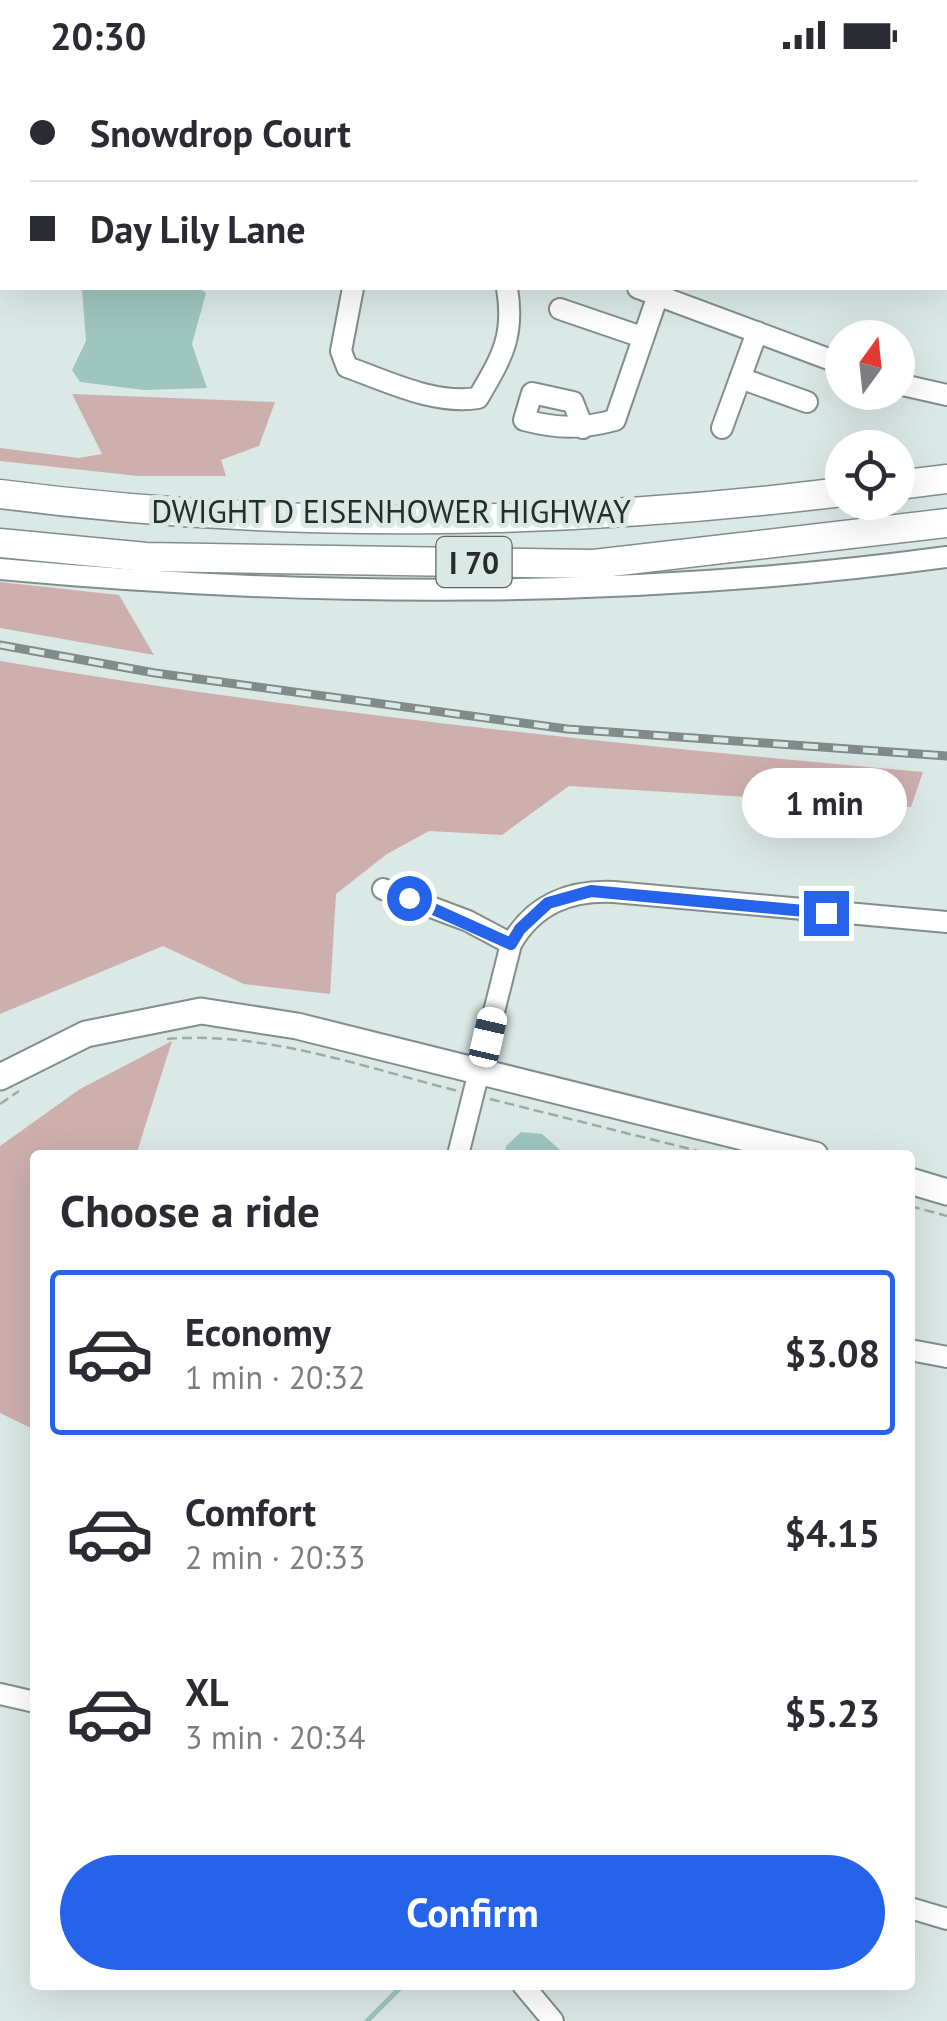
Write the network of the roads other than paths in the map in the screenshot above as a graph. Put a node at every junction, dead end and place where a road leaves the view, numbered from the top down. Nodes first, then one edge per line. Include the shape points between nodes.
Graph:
1 (353, 290) edge
2 (507, 290) edge
3 (663, 293) edge
4 (560, 309) dead end
5 (757, 332) junction
6 (642, 338) junction
7 (825, 358) edge
8 (740, 378) junction
9 (915, 388) edge
10 (947, 395) edge
11 (807, 402) dead end
12 (582, 428) dead end
13 (722, 428) dead end
14 (947, 480) edge
15 (915, 484) edge
16 (0, 494) edge
17 (825, 494) edge
18 (947, 523) edge
19 (0, 542) edge
20 (947, 557) edge
21 (0, 568) edge
22 (383, 888) dead end
23 (947, 922) edge
24 (511, 944) junction
25 (0, 1076) edge
26 (477, 1085) junction
27 (459, 1150) edge
28 (791, 1150) edge
29 (915, 1182) edge
30 (947, 1192) edge
31 (915, 1351) edge
32 (947, 1357) edge
33 (0, 1694) edge
34 (30, 1701) edge
35 (915, 1909) edge
36 (947, 1919) edge
37 (527, 1990) edge
38 (553, 2021) edge

1 - 2 street via 341,351 347,367 462,400 478,398 496,368 513,321
3 - 5 street
3 - 6 street
4 - 6 street
5 - 7 street
5 - 8 street
6 - 12 street via 615,420
8 - 11 street
8 - 13 street
9 - 10 street
14 - 15 highway
16 - 17 highway, DWIGHT D EISENHOWER HIGHWAY / I 70 via 136,512 386,518 624,512
18 - 19 highway, DWIGHT D EISENHOWER HIGHWAY / I 70 via 594,564 146,557
20 - 21 street via 661,580 370,591
22 - 24 street
23 - 24 street via 591,891 548,903
24 - 26 street
25 - 26 main road via 86,1034 201,1011 296,1026
26 - 27 street
26 - 28 main road
29 - 30 main road
31 - 32 street
33 - 34 street
35 - 36 street
37 - 38 street

